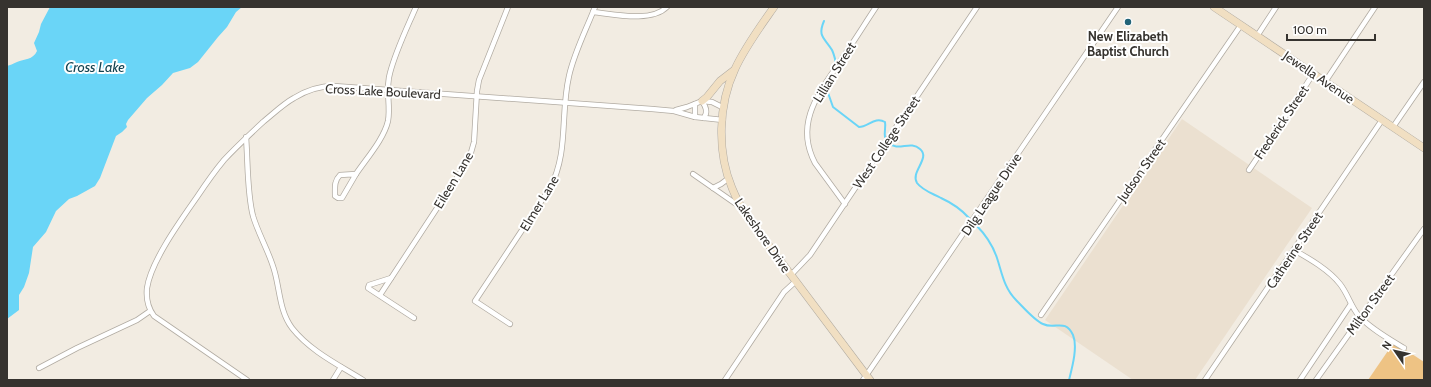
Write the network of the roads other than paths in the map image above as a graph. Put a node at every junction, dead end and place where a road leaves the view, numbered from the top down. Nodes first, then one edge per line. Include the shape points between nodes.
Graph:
1 (416, 7) edge
2 (508, 7) edge
3 (595, 7) edge
4 (667, 7) edge
5 (774, 7) edge
6 (876, 7) edge
7 (977, 7) edge
8 (1118, 7) edge
9 (1214, 7) edge
10 (1276, 7) edge
11 (1375, 7) edge
12 (593, 12) junction
13 (1241, 25) junction
14 (1256, 36) junction
15 (734, 70) junction
16 (1313, 74) junction
17 (1325, 82) junction
18 (1424, 82) edge
19 (387, 90) junction
20 (477, 96) junction
21 (702, 101) junction
22 (566, 103) junction
23 (695, 104) junction
24 (724, 108) junction
25 (674, 111) junction
26 (695, 117) junction
27 (704, 118) junction
28 (723, 120) junction
29 (1382, 120) junction
30 (1393, 127) junction
31 (246, 137) junction
32 (1424, 148) edge
33 (1249, 170) dead end
34 (356, 174) junction
35 (693, 174) dead end
36 (729, 178) junction
37 (713, 188) junction
38 (845, 204) junction
39 (741, 207) junction
40 (1424, 229) edge
41 (1294, 250) junction
42 (791, 275) junction
43 (391, 278) junction
44 (796, 281) junction
45 (380, 295) junction
46 (1351, 304) junction
47 (150, 311) junction
48 (1041, 315) dead end
49 (414, 318) dead end
50 (1361, 318) junction
51 (510, 324) dead end
52 (1404, 348) dead end
53 (341, 366) junction
54 (39, 368) dead end
55 (866, 379) edge
56 (247, 380) edge
57 (333, 380) edge
58 (363, 380) edge
59 (724, 380) edge
60 (1205, 380) edge
61 (1300, 380) edge
62 (1316, 380) edge

1 - 19 street via 390,71
2 - 20 street, Eileen Lane via 479,80
3 - 12 street, Elmer Lane
4 - 12 street via 656,14 643,16
5 - 15 main road, Lakeshore Drive via 750,41
6 - 38 street, Lillian Street via 819,92 810,110 808,122 807,139 811,156
7 - 38 street, West College Street
8 - 55 street, Dilg League Drive
9 - 13 main road, Jewella Avenue
10 - 14 street
11 - 17 street, Frederick Street
12 - 22 street, Elmer Lane via 572,66
13 - 14 main road, Jewella Avenue
13 - 48 street, Judson Street
14 - 16 main road, Jewella Avenue
15 - 21 main road
15 - 24 main road, Lakeshore Drive
16 - 17 main road, Jewella Avenue
16 - 33 street, Frederick Street
17 - 29 main road, Jewella Avenue
18 - 30 street
19 - 20 street, Cross Lake Boulevard
19 - 31 street, Cross Lake Boulevard via 334,86 306,91 282,106
19 - 34 street via 386,127
20 - 22 street, Cross Lake Boulevard
20 - 43 street, Eileen Lane via 474,142 470,156
21 - 23 street, Cross Lake Boulevard
21 - 24 street via 712,102
21 - 27 street via 706,106
22 - 25 street, Cross Lake Boulevard
22 - 51 street, Elmer Lane via 561,156 554,181 475,301
23 - 25 street, Cross Lake Boulevard
23 - 26 street
24 - 28 main road, Lakeshore Drive
25 - 26 street, Cross Lake Boulevard
26 - 27 street, Cross Lake Boulevard
27 - 28 street, Cross Lake Boulevard
28 - 36 main road, Lakeshore Drive via 722,148
29 - 30 main road, Jewella Avenue
29 - 41 street, Catherine Street
30 - 32 main road, Jewella Avenue
31 - 47 street, Cross Lake Boulevard via 212,175 157,261 149,281 147,302
31 - 53 street via 253,216 271,258 284,314 302,338
34 - 34 street via 340,175 336,178 335,196 342,198
35 - 37 street
36 - 37 street
36 - 39 main road, Lakeshore Drive
37 - 39 street
38 - 42 street, West College Street via 810,255
39 - 42 main road, Lakeshore Drive
40 - 50 street, Milton Street
41 - 46 street via 1335,278
41 - 60 street, Catherine Street
42 - 44 main road, Lakeshore Drive
43 - 45 street, Eileen Lane
43 - 45 street via 369,285 368,288
44 - 55 main road, Lakeshore Drive
44 - 59 street via 784,292
45 - 49 street
46 - 50 street
46 - 61 street, Milton Street
47 - 54 street via 137,320
47 - 56 street via 167,326
50 - 52 street
50 - 62 street, Milton Street
53 - 57 street
53 - 58 street

